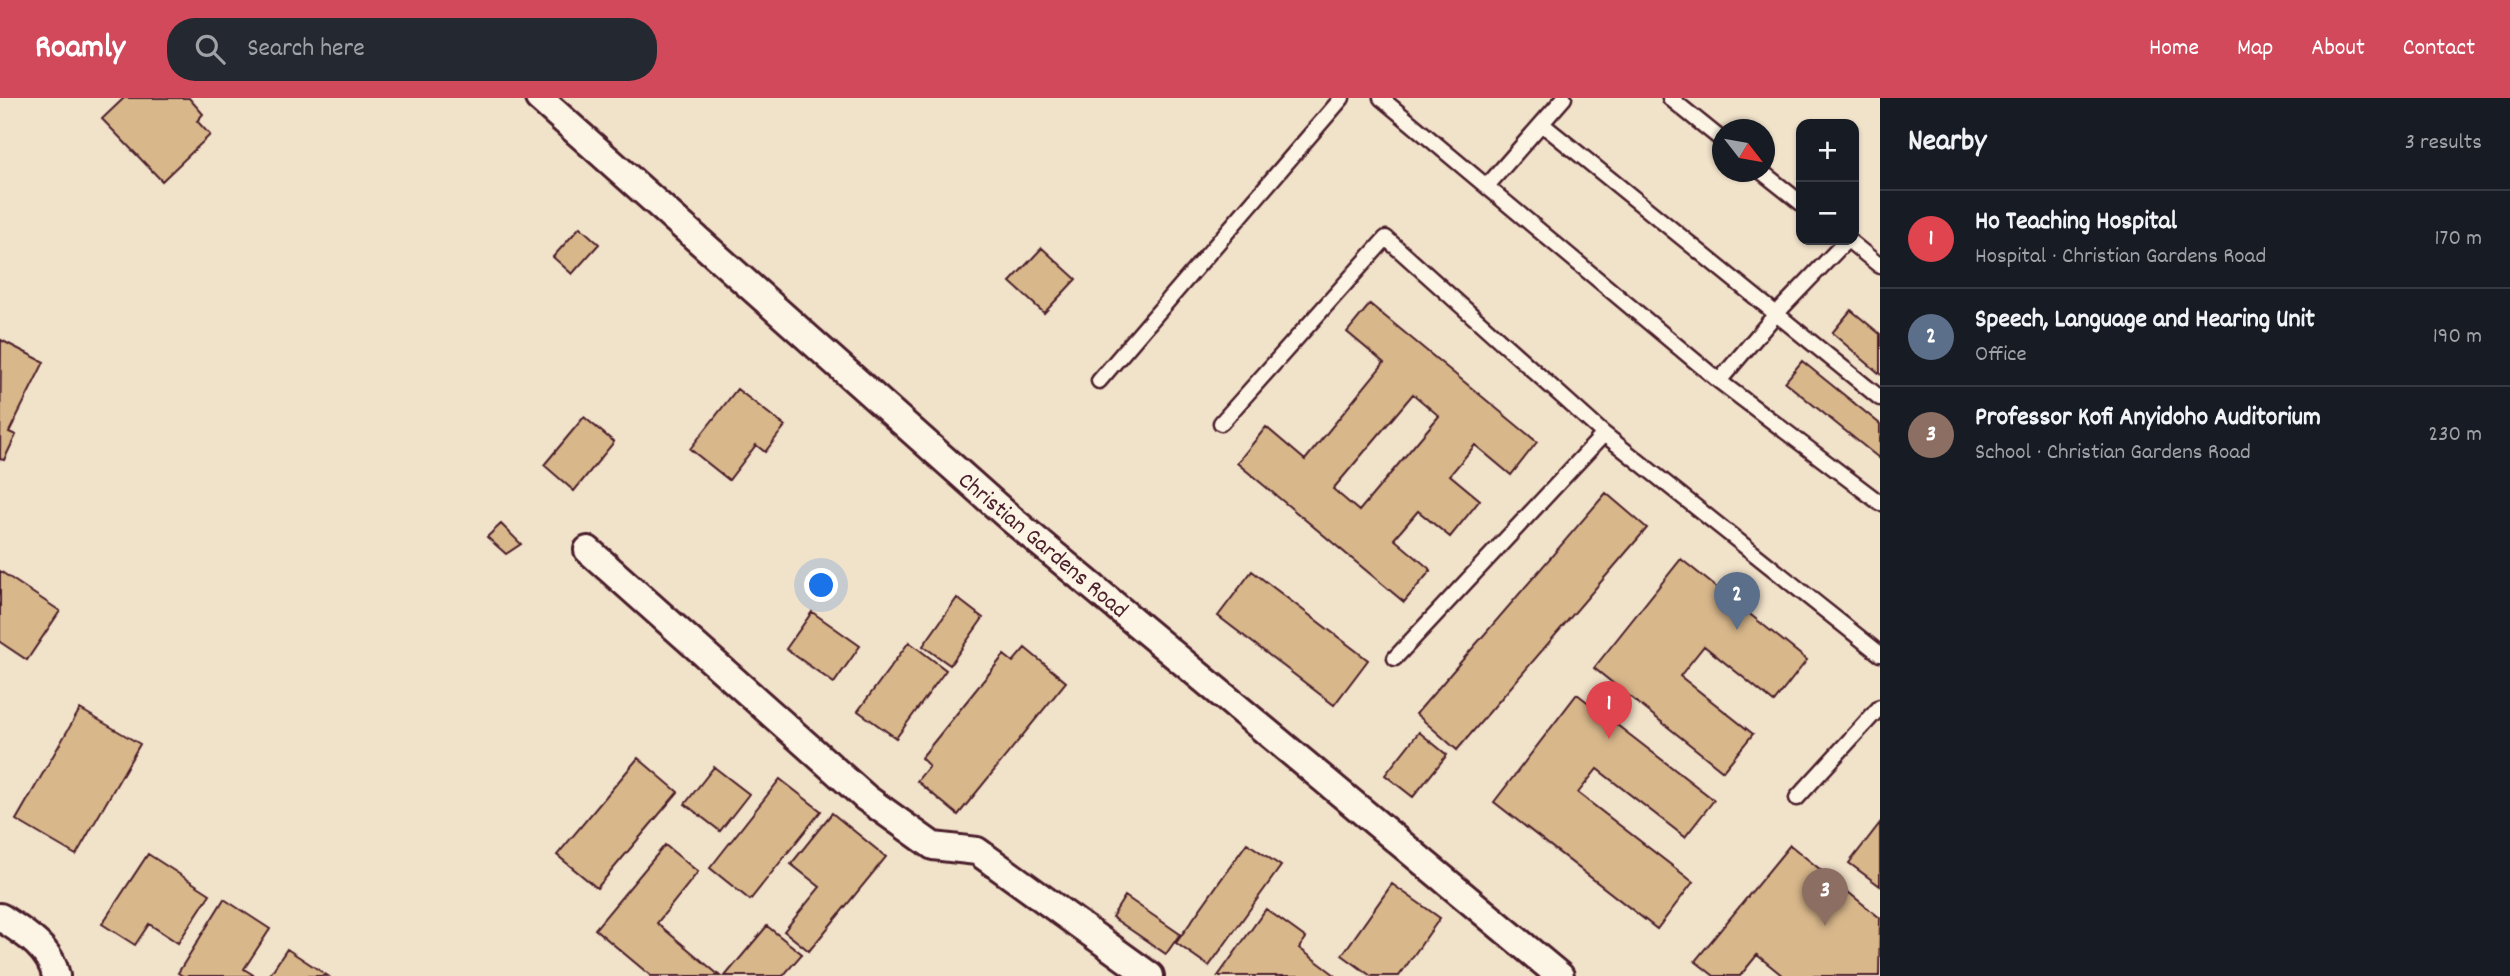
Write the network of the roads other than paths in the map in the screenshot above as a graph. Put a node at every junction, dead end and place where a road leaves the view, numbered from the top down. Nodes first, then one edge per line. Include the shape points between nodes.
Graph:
1 (539, 98) edge
2 (1342, 98) edge
3 (1381, 98) edge
4 (1564, 98) edge
5 (1670, 98) edge
6 (1542, 124) junction
7 (1712, 131) edge
8 (1775, 182) edge
9 (1487, 186) junction
10 (1796, 199) edge
11 (1842, 245) edge
12 (1853, 245) edge
13 (1880, 266) edge
14 (1776, 314) junction
15 (1099, 381) dead end
16 (1719, 381) junction
17 (1880, 398) edge
18 (1221, 423) dead end
19 (1604, 434) junction
20 (1880, 503) edge
21 (588, 550) dead end
22 (1880, 654) edge
23 (1395, 658) dead end
24 (1880, 707) edge
25 (1797, 798) dead end
26 (0, 917) edge
27 (55, 976) edge
28 (1150, 976) edge
29 (1560, 976) edge

1 - 29 street, Christian Gardens Road via 1010,518
2 - 15 lane
3 - 9 lane
4 - 6 lane
5 - 7 lane
6 - 9 lane
6 - 14 lane
8 - 10 lane
9 - 16 lane
11 - 14 lane
12 - 13 lane
14 - 16 lane
14 - 17 lane
16 - 20 lane
18 - 19 lane via 1385,238
19 - 22 lane
19 - 23 lane
21 - 28 street via 866,798 933,846 977,851
24 - 25 lane
26 - 27 street via 35,940

